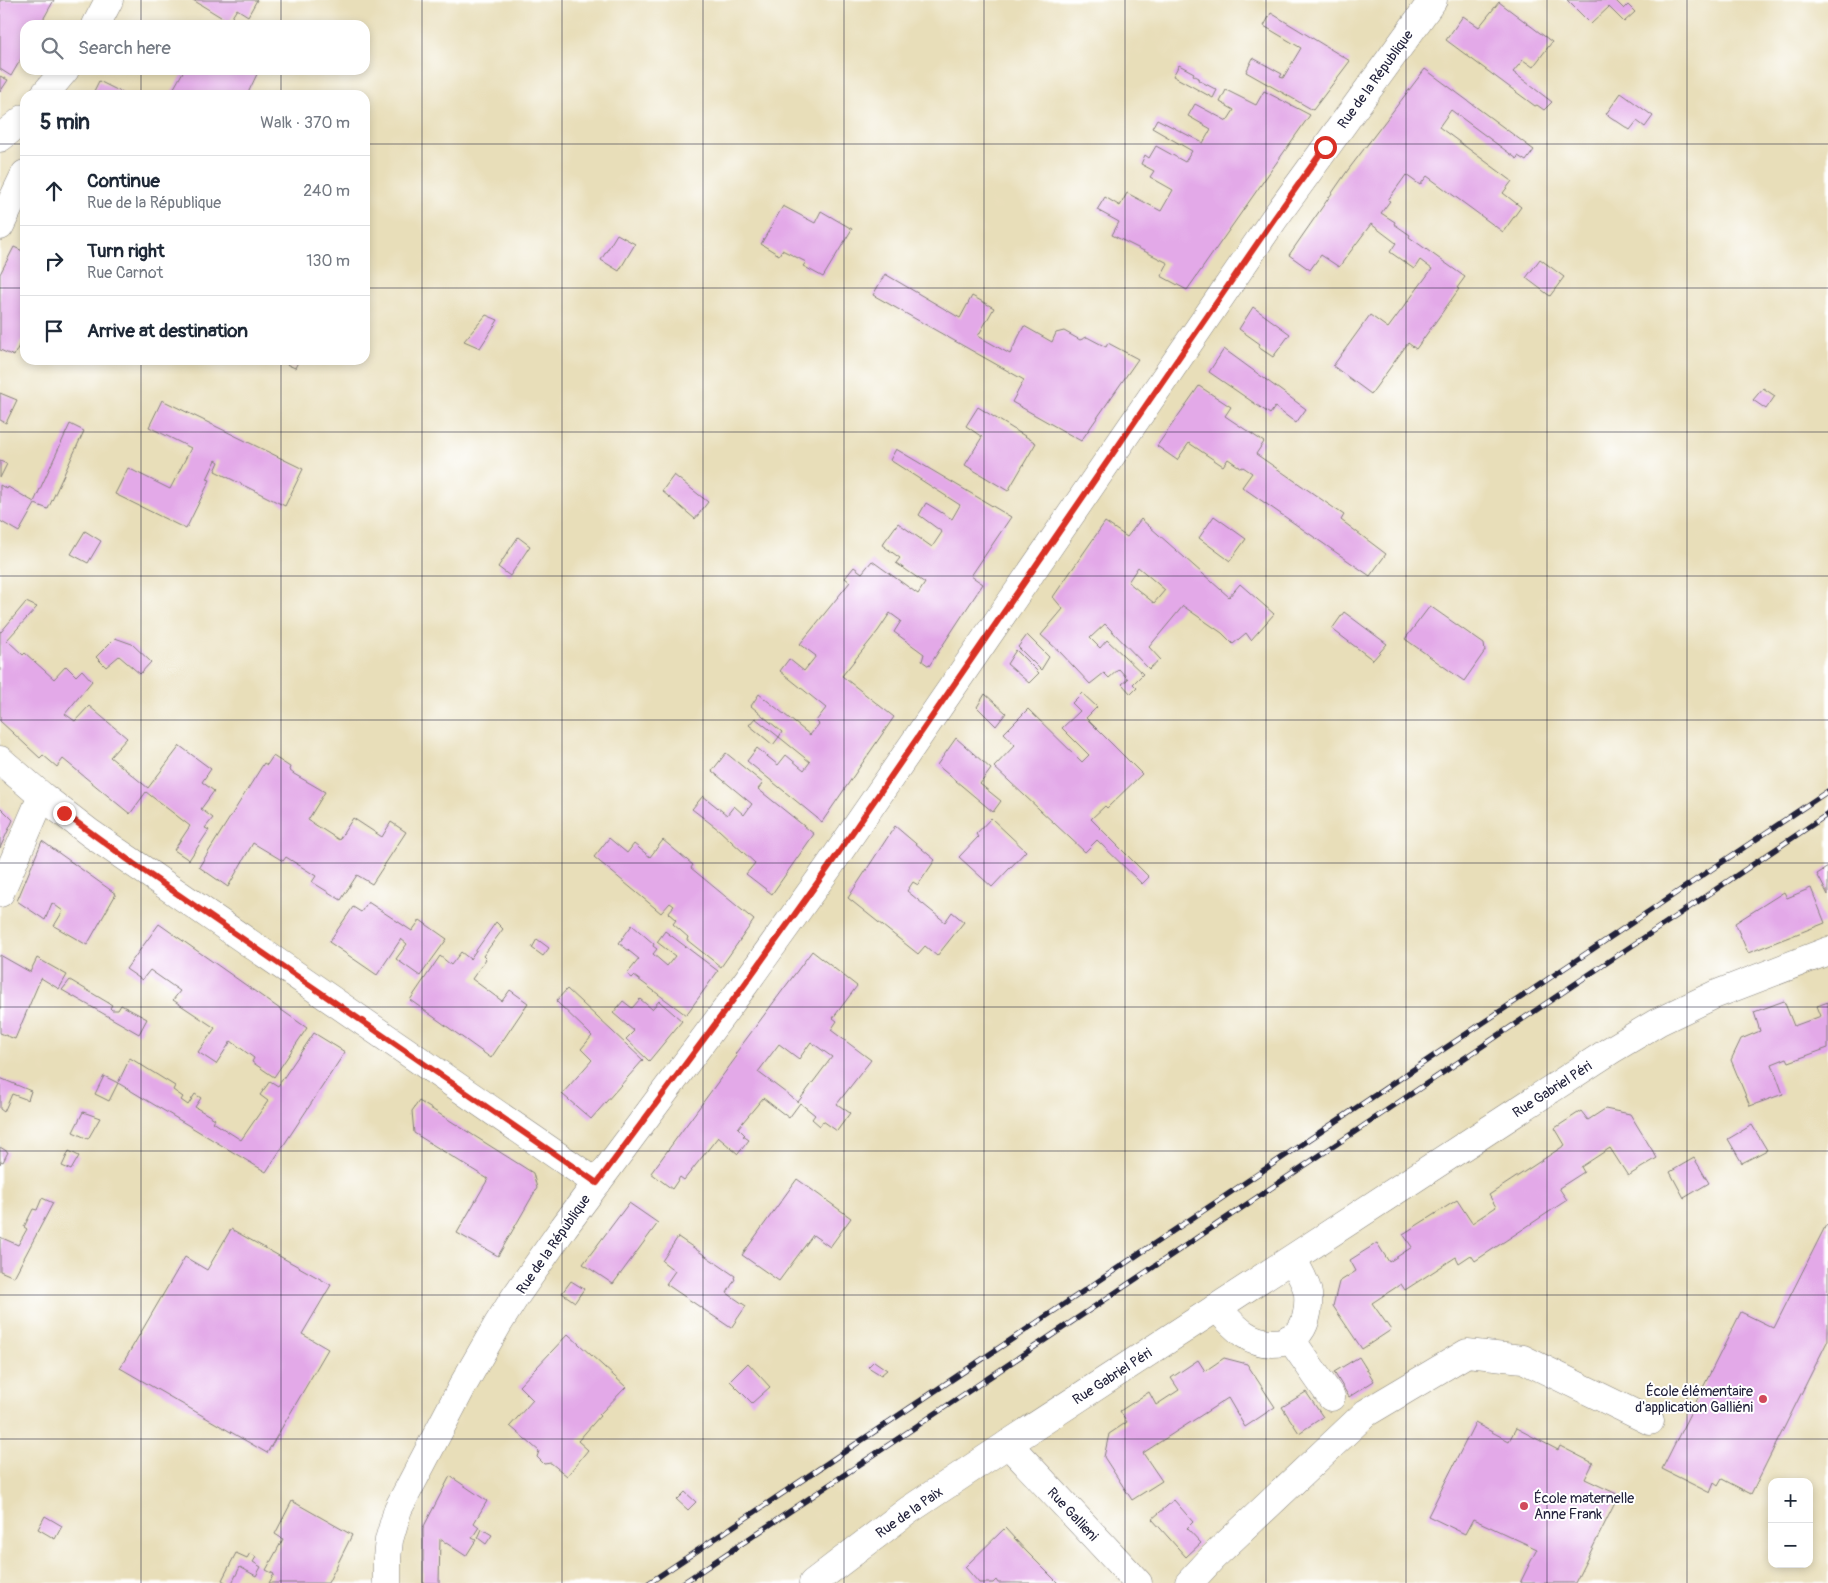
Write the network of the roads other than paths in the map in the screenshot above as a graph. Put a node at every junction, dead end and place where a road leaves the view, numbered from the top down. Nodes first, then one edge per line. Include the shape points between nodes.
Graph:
1 (108, 0) edge
2 (1433, 0) edge
3 (98, 20) edge
4 (61, 75) edge
5 (48, 90) edge
6 (20, 124) edge
7 (0, 138) edge
8 (20, 184) edge
9 (0, 226) edge
10 (0, 760) edge
11 (42, 796) junction
12 (0, 893) edge
13 (1828, 951) edge
14 (597, 1183) junction
15 (1293, 1259) junction
16 (1216, 1308) junction
17 (1290, 1338) junction
18 (1331, 1397) dead end
19 (1650, 1421) dead end
20 (1008, 1444) junction
21 (387, 1583) edge
22 (813, 1583) edge
23 (1138, 1583) edge
24 (1189, 1583) edge

1 - 3 street
2 - 14 street, Rue de la République via 1290,196 823,875
4 - 5 street
6 - 7 street
8 - 9 street
10 - 11 street
11 - 12 street
11 - 14 street via 134,864
13 - 15 street, Rue Gabriel Péri via 1714,995 1658,1022
14 - 21 street, Rue de la République via 498,1324 406,1492 392,1524
15 - 16 street, Rue Gabriel Péri
15 - 17 street via 1308,1292 1307,1311 1300,1330
16 - 17 street via 1244,1334 1262,1342 1275,1344
16 - 20 street, Rue Gabriel Péri
17 - 18 street
19 - 24 street via 1522,1359 1467,1353 1366,1413
20 - 22 street, Rue de la Paix via 909,1510
20 - 23 street, Rue Gallieni

